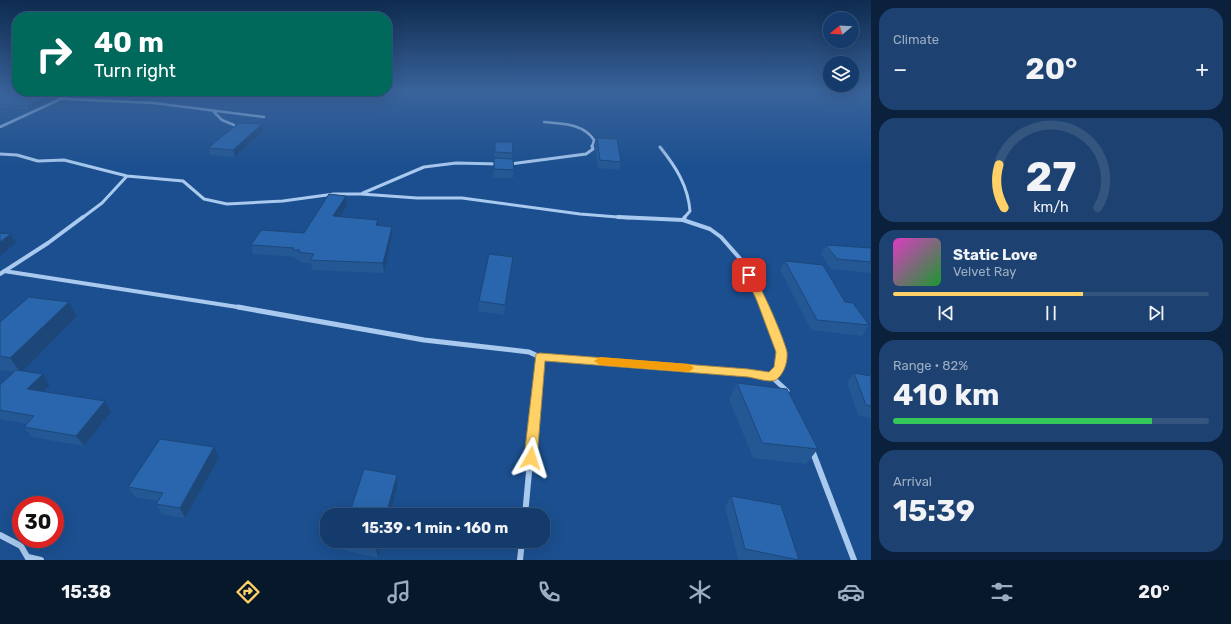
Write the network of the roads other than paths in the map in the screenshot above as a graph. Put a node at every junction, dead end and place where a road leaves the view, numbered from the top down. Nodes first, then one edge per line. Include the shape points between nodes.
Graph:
1 (24, 116) edge
2 (218, 116) edge
3 (544, 122) dead end
4 (234, 125) edge
5 (0, 127) edge
6 (660, 147) dead end
7 (0, 154) edge
8 (500, 164) edge
9 (508, 164) edge
10 (127, 176) junction
11 (361, 194) junction
12 (683, 220) junction
13 (2, 272) edge
14 (540, 357) junction
15 (772, 377) junction
16 (791, 400) edge
17 (809, 444) edge
18 (526, 508) edge
19 (0, 536) edge
20 (521, 548) edge
21 (29, 558) edge
22 (41, 560) edge
23 (520, 560) edge
24 (854, 560) edge

1 - 5 street
2 - 4 street
3 - 9 street via 566,124 586,132 594,140 593,149 586,154
6 - 12 street via 683,178 690,198 690,211
7 - 10 street via 17,155 38,161 64,160
8 - 11 street via 456,163 424,167
10 - 11 street via 183,181 204,199 227,204 275,202 334,194
10 - 13 street via 102,203
11 - 12 street via 477,200 580,214
12 - 15 street via 710,229 743,262 762,301 781,352 780,368
13 - 14 street via 202,300 424,340 529,352
14 - 15 street
14 - 18 street
15 - 16 street via 788,392
17 - 24 street
19 - 21 street via 21,546
20 - 23 street
21 - 22 street

